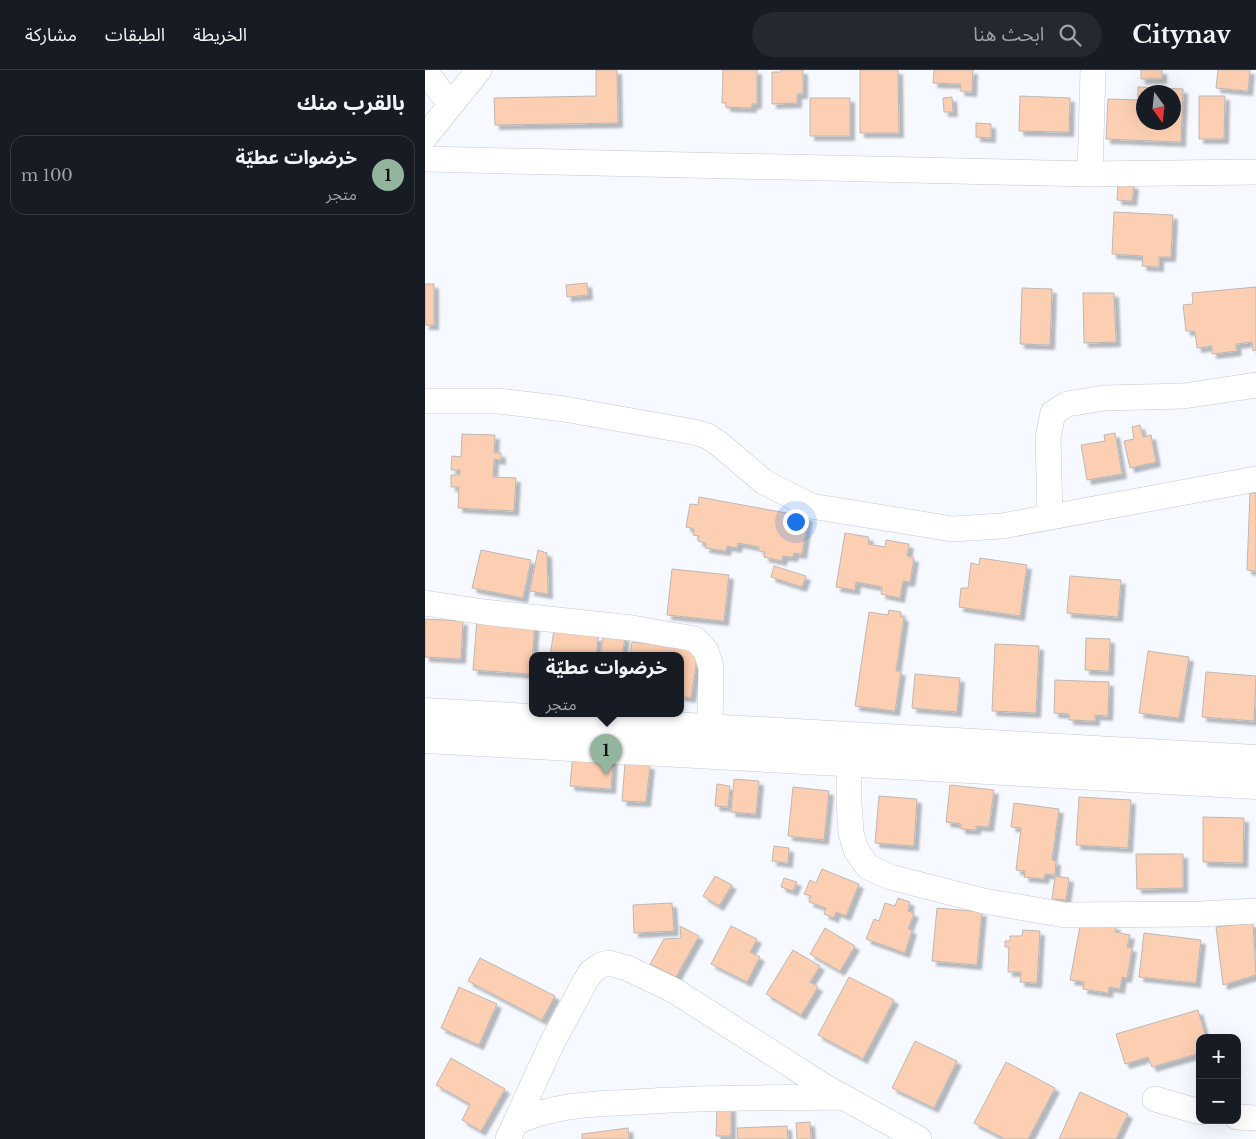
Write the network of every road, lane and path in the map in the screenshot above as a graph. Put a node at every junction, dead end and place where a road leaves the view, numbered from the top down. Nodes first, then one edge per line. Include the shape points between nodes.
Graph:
1 (479, 70) edge
2 (1093, 70) edge
3 (425, 71) edge
4 (451, 104) junction
5 (425, 137) edge
6 (425, 159) edge
7 (1256, 172) edge
8 (1091, 174) junction
9 (1256, 385) edge
10 (425, 401) edge
11 (1256, 479) edge
12 (1049, 516) junction
13 (425, 603) edge
14 (425, 712) edge
15 (709, 729) junction
16 (425, 739) edge
17 (1256, 759) edge
18 (849, 763) junction
19 (1256, 785) edge
20 (1256, 910) edge
21 (842, 1097) junction
22 (1155, 1099) dead end
23 (1196, 1111) edge
24 (1241, 1117) edge
25 (1256, 1118) edge
26 (512, 1130) edge
27 (919, 1139) edge

1 - 4 street
2 - 8 street
3 - 4 street
4 - 5 street
6 - 8 street
7 - 8 street
9 - 12 street via 1185,396 1104,398 1067,404 1053,413 1048,437
10 - 12 street via 497,401 564,409 693,432 718,443 764,482 811,506 832,510 952,529 1002,526
11 - 12 street
13 - 15 street via 632,628 695,639 706,651 711,666
14 - 15 street
15 - 17 street
16 - 18 street
18 - 19 street
18 - 20 street via 851,833 856,850 868,867 890,877 984,901 1065,915 1200,914
21 - 26 street via 665,1100 567,1106 536,1113
21 - 26 street via 675,991 609,963 591,972 586,980 552,1043
21 - 27 street
22 - 23 street
24 - 25 street

